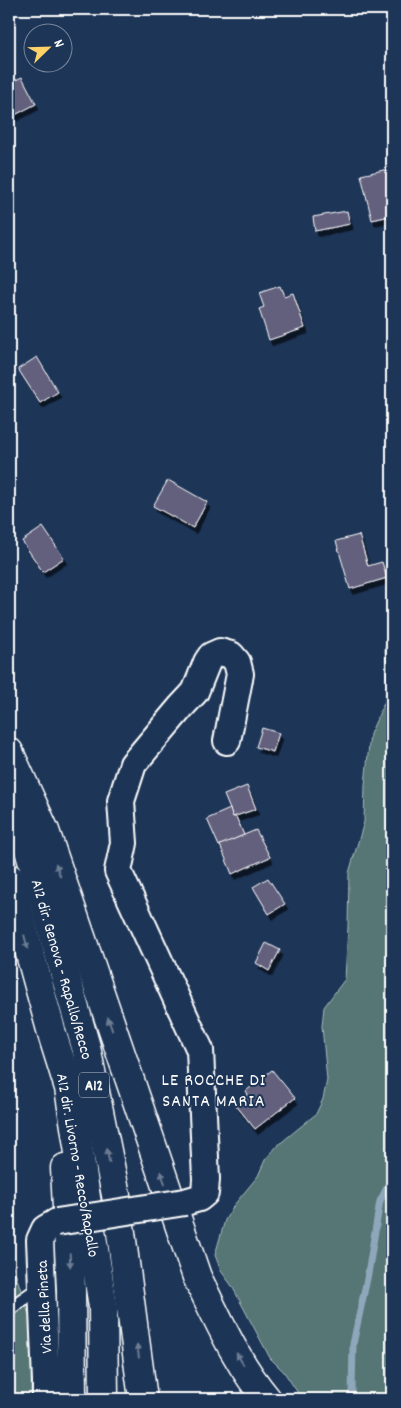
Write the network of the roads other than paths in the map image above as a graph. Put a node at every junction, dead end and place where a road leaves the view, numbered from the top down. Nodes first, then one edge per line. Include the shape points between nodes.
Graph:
1 (227, 740) dead end
2 (9, 752) edge
3 (9, 778) edge
4 (9, 878) edge
5 (53, 1037) junction
6 (42, 1286) junction
7 (9, 1309) edge
8 (46, 1399) edge
9 (72, 1399) edge
10 (104, 1399) edge
11 (143, 1399) edge
12 (267, 1399) edge

1 - 6 street, Via della Pineta, bridge via 240,674 231,655 220,652 207,662 196,692 133,764 120,801 124,843 118,871 200,1050 205,1193 185,1202 57,1222 45,1229 40,1240
12 -> 2 highway via 230,1343 197,1277 45,831
11 -> 3 highway, A12 dir. Genova - Rapallo/Recco / A12 via 116,1195 86,1047
4 -> 5 highway, A12 dir. Livorno - Recco/Rapallo / A12
5 -> 9 highway via 68,1194
5 - 10 highway, A12 dir. Livorno - Recco/Rapallo / A12 via 69,1088 103,1307
6 - 7 lane
6 - 8 street, Via della Pineta

